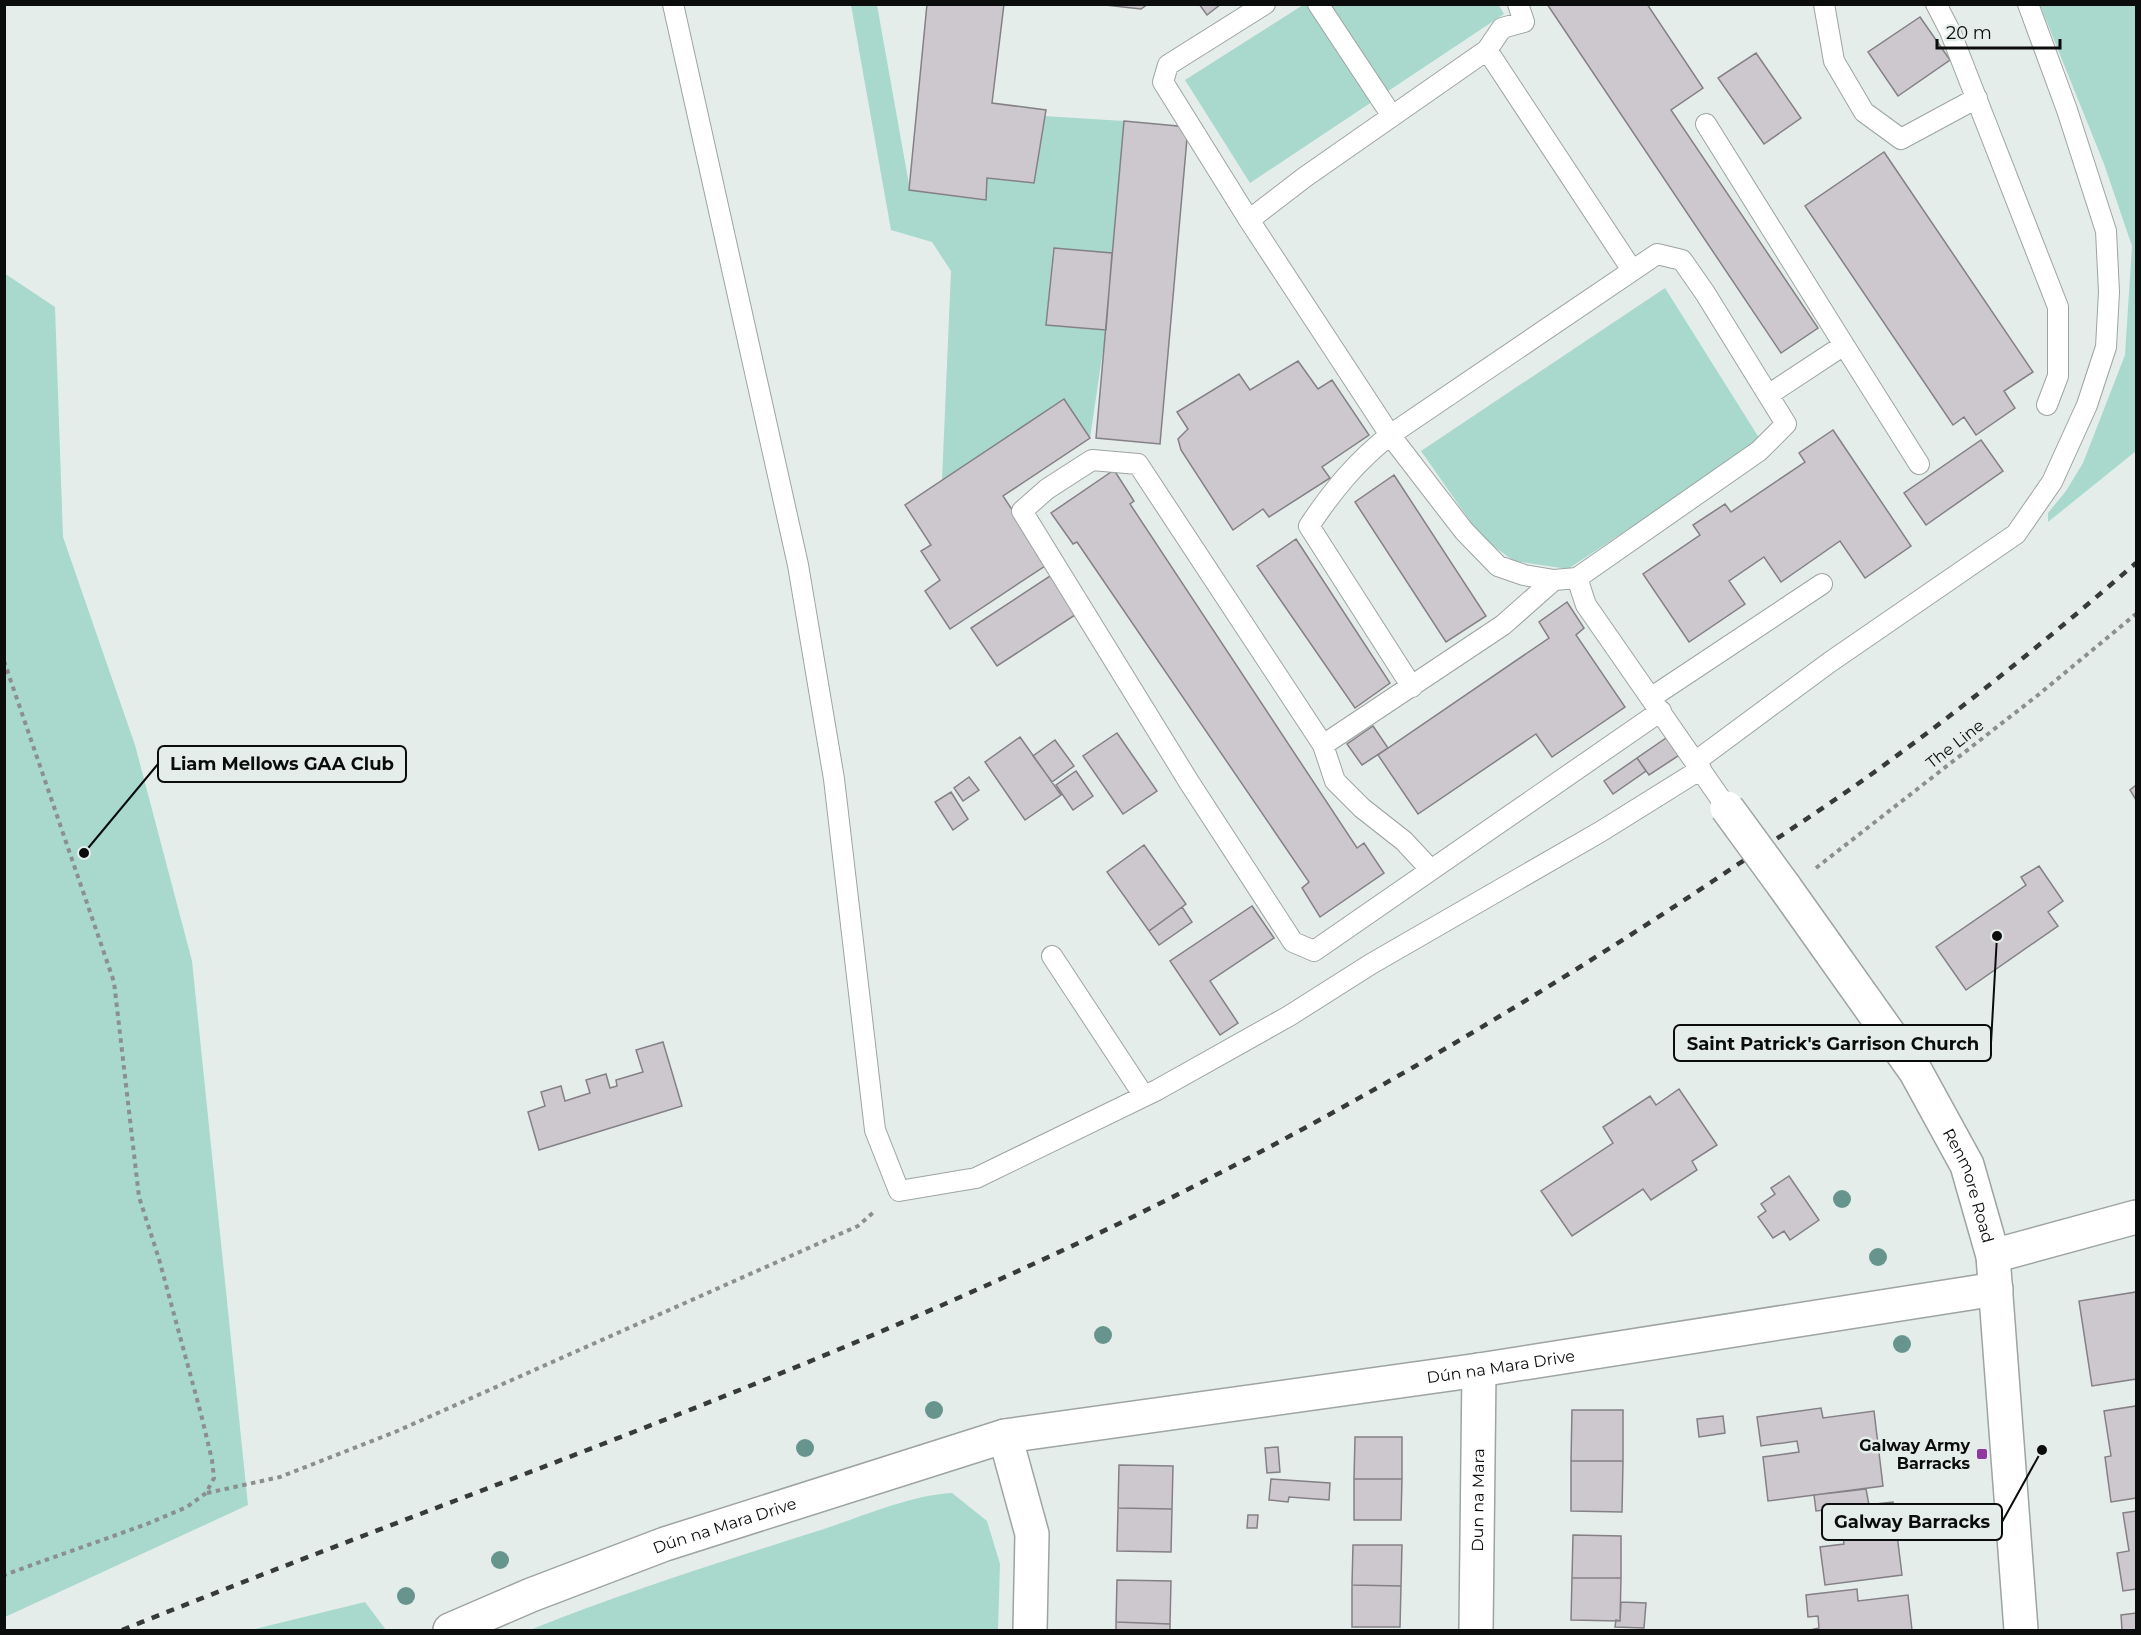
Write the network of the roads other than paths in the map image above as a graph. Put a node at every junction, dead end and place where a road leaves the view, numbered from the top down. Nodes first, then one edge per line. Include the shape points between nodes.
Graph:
1 (673, 4) edge
2 (1265, 4) edge
3 (1318, 4) edge
4 (1518, 4) edge
5 (1824, 4) edge
6 (1936, 4) edge
7 (2028, 4) edge
8 (1487, 50) junction
9 (1977, 98) junction
10 (1392, 116) junction
11 (1706, 124) dead end
12 (1249, 220) junction
13 (1632, 270) junction
14 (1844, 345) junction
15 (1768, 395) junction
16 (2047, 405) dead end
17 (1390, 435) junction
18 (1918, 464) dead end
19 (1577, 578) junction
20 (1554, 580) junction
21 (1822, 584) dead end
22 (1412, 687) junction
23 (1656, 704) junction
24 (1323, 745) junction
25 (1698, 765) junction
26 (1727, 808) joint
27 (1430, 869) junction
28 (1052, 956) dead end
29 (1144, 1096) junction
30 (2136, 1217) edge
31 (1993, 1256) junction
32 (1996, 1290) junction
33 (1479, 1370) junction
34 (1005, 1436) junction
35 (450, 1630) edge
36 (1030, 1630) edge
37 (1476, 1630) edge
38 (2021, 1630) edge

1 - 29 lane via 798,565 834,779 875,1130 898,1191 976,1178
2 - 12 lane via 1168,65 1163,82
3 - 10 lane
4 - 8 lane via 1524,22 1502,28
5 - 9 lane via 1834,61 1864,112 1900,139
6 - 9 lane
7 - 25 lane via 2106,231 2106,347 2087,405 2052,482 2016,534 1830,662
8 - 10 lane
8 - 13 lane
9 - 16 lane via 2058,308 2058,376
10 - 12 lane
11 - 14 lane
12 - 17 lane
13 - 15 lane via 1657,254 1682,260
13 - 17 lane
14 - 15 lane
14 - 18 lane
15 - 19 lane via 1786,424 1759,451
17 - 20 lane via 1464,531 1498,566
17 - 22 lane via 1335,486 1309,526
19 - 20 lane
19 - 23 lane via 1586,605
20 - 22 lane via 1503,625
21 - 23 lane
22 - 24 lane
23 - 25 lane
23 - 27 lane
24 - 27 lane via 1335,781
24 - 27 lane via 1138,464 1092,460 1047,489 1022,511 1293,942 1314,951
25 - 26 lane
25 - 29 lane via 1600,832 1289,1016
26 - 31 street, Renmore Road, bridge via 1916,1071 1966,1165
28 - 29 lane
30 - 31 street
31 - 32 street, Renmore Road
32 - 33 street, Dún na Mara Drive
32 - 38 street, Renmore Road
33 - 34 street, Dún na Mara Drive
33 - 37 street, Dun na Mara
34 - 35 street, Dún na Mara Drive via 665,1544
34 - 36 street via 1032,1534

